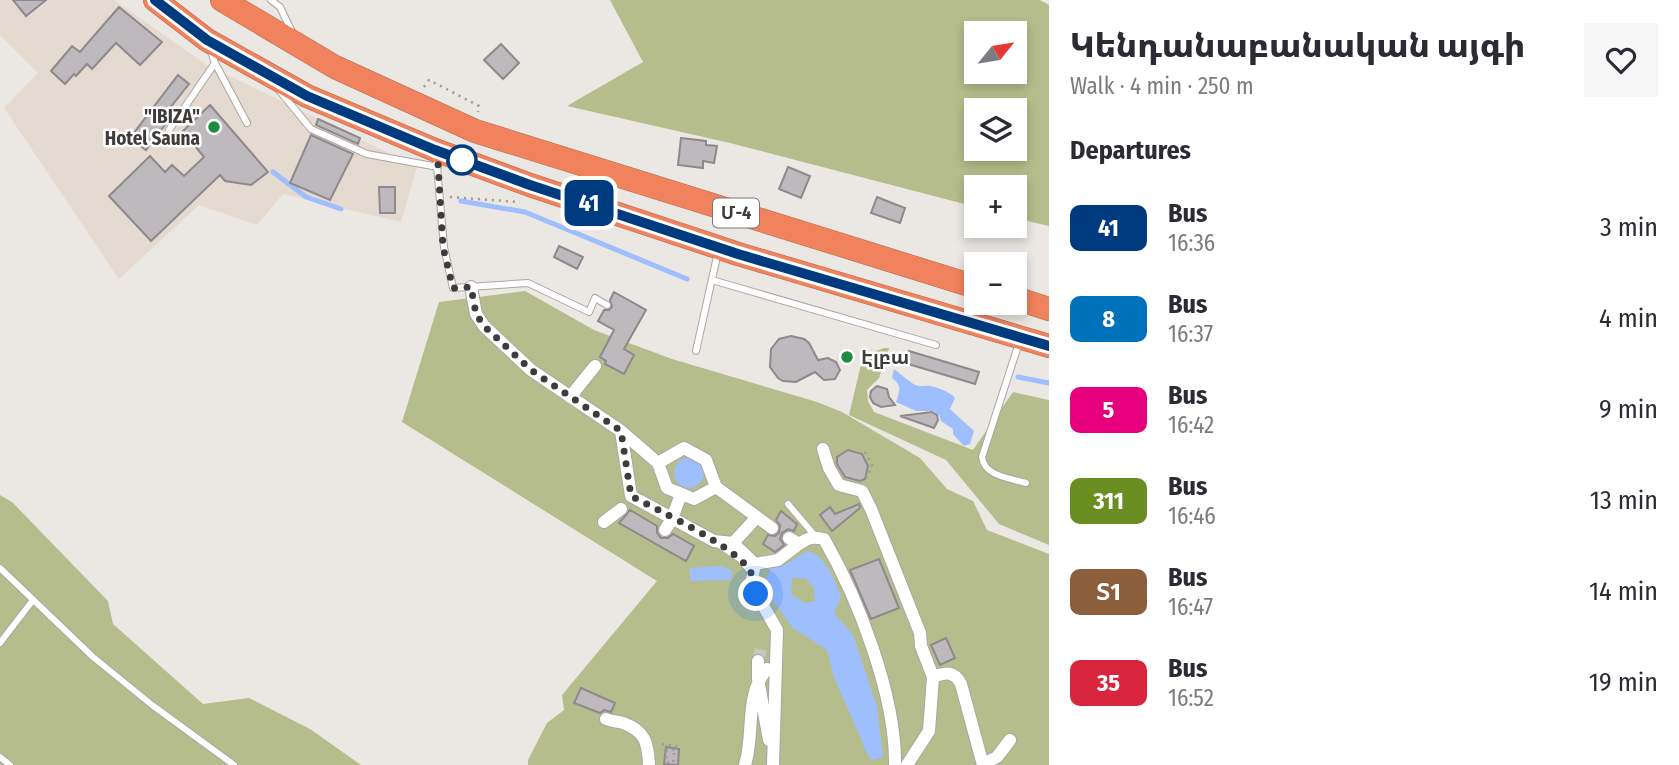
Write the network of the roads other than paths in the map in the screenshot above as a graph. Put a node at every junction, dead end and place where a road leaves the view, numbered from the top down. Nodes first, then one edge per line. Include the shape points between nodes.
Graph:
1 (155, 0) edge
2 (222, 0) edge
3 (271, 0) edge
4 (207, 40) junction
5 (299, 46) junction
6 (215, 63) junction
7 (247, 123) dead end
8 (169, 130) dead end
9 (436, 158) junction
10 (719, 247) junction
11 (712, 281) junction
12 (964, 283) edge
13 (471, 287) junction
14 (1027, 302) edge
15 (607, 305) dead end
16 (1049, 309) edge
17 (1021, 338) junction
18 (936, 345) dead end
19 (1049, 346) edge
20 (696, 351) dead end
21 (595, 366) dead end
22 (570, 397) junction
23 (621, 431) junction
24 (822, 449) dead end
25 (658, 463) junction
26 (1026, 482) dead end
27 (716, 487) junction
28 (681, 494) junction
29 (631, 496) junction
30 (788, 504) dead end
31 (757, 517) junction
32 (604, 522) dead end
33 (668, 524) junction
34 (772, 528) dead end
35 (816, 537) junction
36 (715, 541) junction
37 (736, 545) junction
38 (0, 568) edge
39 (753, 569) junction
40 (33, 600) junction
41 (0, 643) edge
42 (933, 677) junction
43 (606, 719) dead end
44 (1010, 740) dead end
45 (0, 757) edge
46 (773, 764) edge
47 (983, 764) edge
48 (10, 765) edge
49 (234, 765) edge
50 (649, 765) edge
51 (745, 765) edge
52 (895, 765) edge
53 (907, 765) edge

1 - 4 highway, Մ-4
2 - 5 highway, Մ-4
3 - 5 lane via 280,7
4 - 6 lane
4 - 9 highway, Մ-4 via 307,96
5 - 12 highway, Մ-4 via 435,115 488,136
6 - 7 lane
6 - 8 lane
9 - 10 highway, Մ-4
9 - 13 lane via 443,247 453,288
10 - 11 lane
10 - 17 highway, Մ-4
11 - 18 lane
11 - 20 lane
13 - 15 lane via 528,283 589,312 595,298
13 - 22 street via 476,314 484,326 531,370
14 - 16 highway
17 - 19 highway, Մ-4
17 - 26 lane via 982,463 989,471
21 - 22 street
22 - 23 street
23 - 25 street
23 - 29 street
24 - 42 street via 839,485 862,491 872,509
25 - 27 street via 684,448 706,460
25 - 28 street via 667,488
27 - 28 street via 694,499
27 - 31 street
28 - 33 street
29 - 32 street via 623,511
29 - 33 street
30 - 35 lane
31 - 34 street
31 - 37 street
33 - 36 street
35 - 39 street via 794,541 778,560
35 - 52 street via 824,539 859,609 888,700
36 - 37 street
36 - 39 lane
37 - 39 street
38 - 40 lane
39 - 46 street via 751,584 777,630
40 - 41 lane
40 - 49 lane via 93,657
42 - 47 street via 950,672 956,675
42 - 53 street via 929,731
43 - 50 street via 643,736
44 - 47 street via 997,757
45 - 48 lane
46 - 51 street via 761,670

